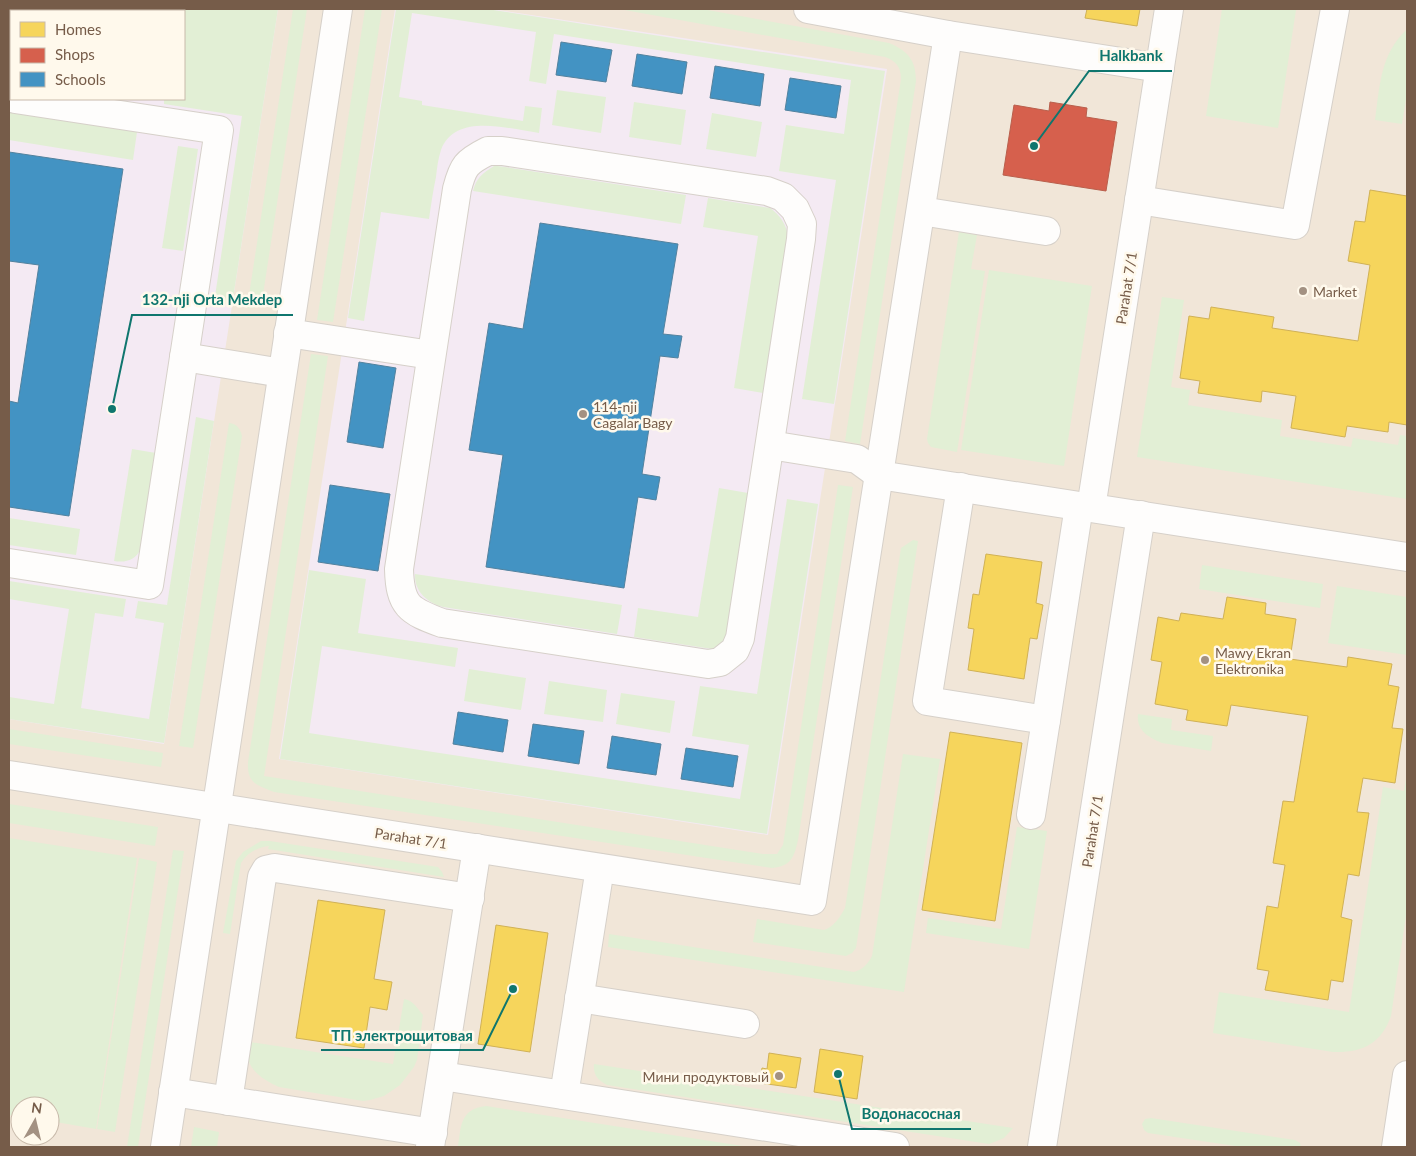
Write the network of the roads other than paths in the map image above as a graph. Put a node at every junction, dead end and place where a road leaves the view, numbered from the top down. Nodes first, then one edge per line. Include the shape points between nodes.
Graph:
1 (338, 9) edge
2 (808, 9) edge
3 (1169, 9) edge
4 (1335, 9) edge
5 (948, 35) junction
6 (1160, 68) junction
7 (22, 100) edge
8 (1140, 200) junction
9 (920, 211) junction
10 (1046, 231) dead end
11 (288, 333) junction
12 (431, 355) junction
13 (184, 357) junction
14 (282, 373) junction
15 (770, 445) junction
16 (879, 475) junction
17 (961, 487) junction
18 (1085, 507) junction
19 (1141, 515) junction
20 (1407, 557) edge
21 (9, 563) edge
22 (1046, 720) junction
23 (9, 775) edge
24 (216, 807) junction
25 (1030, 815) dead end
26 (477, 848) junction
27 (600, 868) junction
28 (470, 898) junction
29 (579, 998) junction
30 (745, 1024) dead end
31 (1407, 1075) edge
32 (442, 1076) junction
33 (173, 1092) junction
34 (564, 1095) junction
35 (228, 1100) junction
36 (432, 1140) edge
37 (164, 1147) edge
38 (895, 1147) edge
39 (1042, 1147) edge
40 (1396, 1147) edge

1 - 11 street
2 - 5 street
3 - 6 street, Parahat 7/1
4 - 8 street via 1296,225
5 - 6 street
5 - 9 street
6 - 8 street, Parahat 7/1
7 - 13 street via 219,130
8 - 18 street, Parahat 7/1
9 - 10 street
9 - 16 street
11 - 12 street
11 - 14 street
12 - 15 street via 457,189 462,172 472,159 488,151 766,191 783,196 795,209 802,224
12 - 15 street via 399,588 407,606 442,623 708,664 720,662 735,650 740,638
13 - 14 street
13 - 21 street via 149,585
14 - 24 street
15 - 16 street via 857,459
16 - 17 street
16 - 27 street, Parahat 7/1 via 812,901
17 - 18 street
17 - 22 street via 927,701
18 - 19 street
18 - 22 street, Parahat 7/1
19 - 20 street
19 - 39 street, Parahat 7/1
22 - 25 street, Parahat 7/1
23 - 24 street, Parahat 7/1
24 - 26 street, Parahat 7/1
24 - 33 street
26 - 27 street, Parahat 7/1
26 - 28 street
27 - 29 street
28 - 32 street
28 - 35 street via 275,868 266,870 262,877
29 - 30 street
29 - 34 street
31 - 40 street
32 - 34 street
32 - 36 street
33 - 35 street
33 - 37 street
34 - 38 street
35 - 36 street

